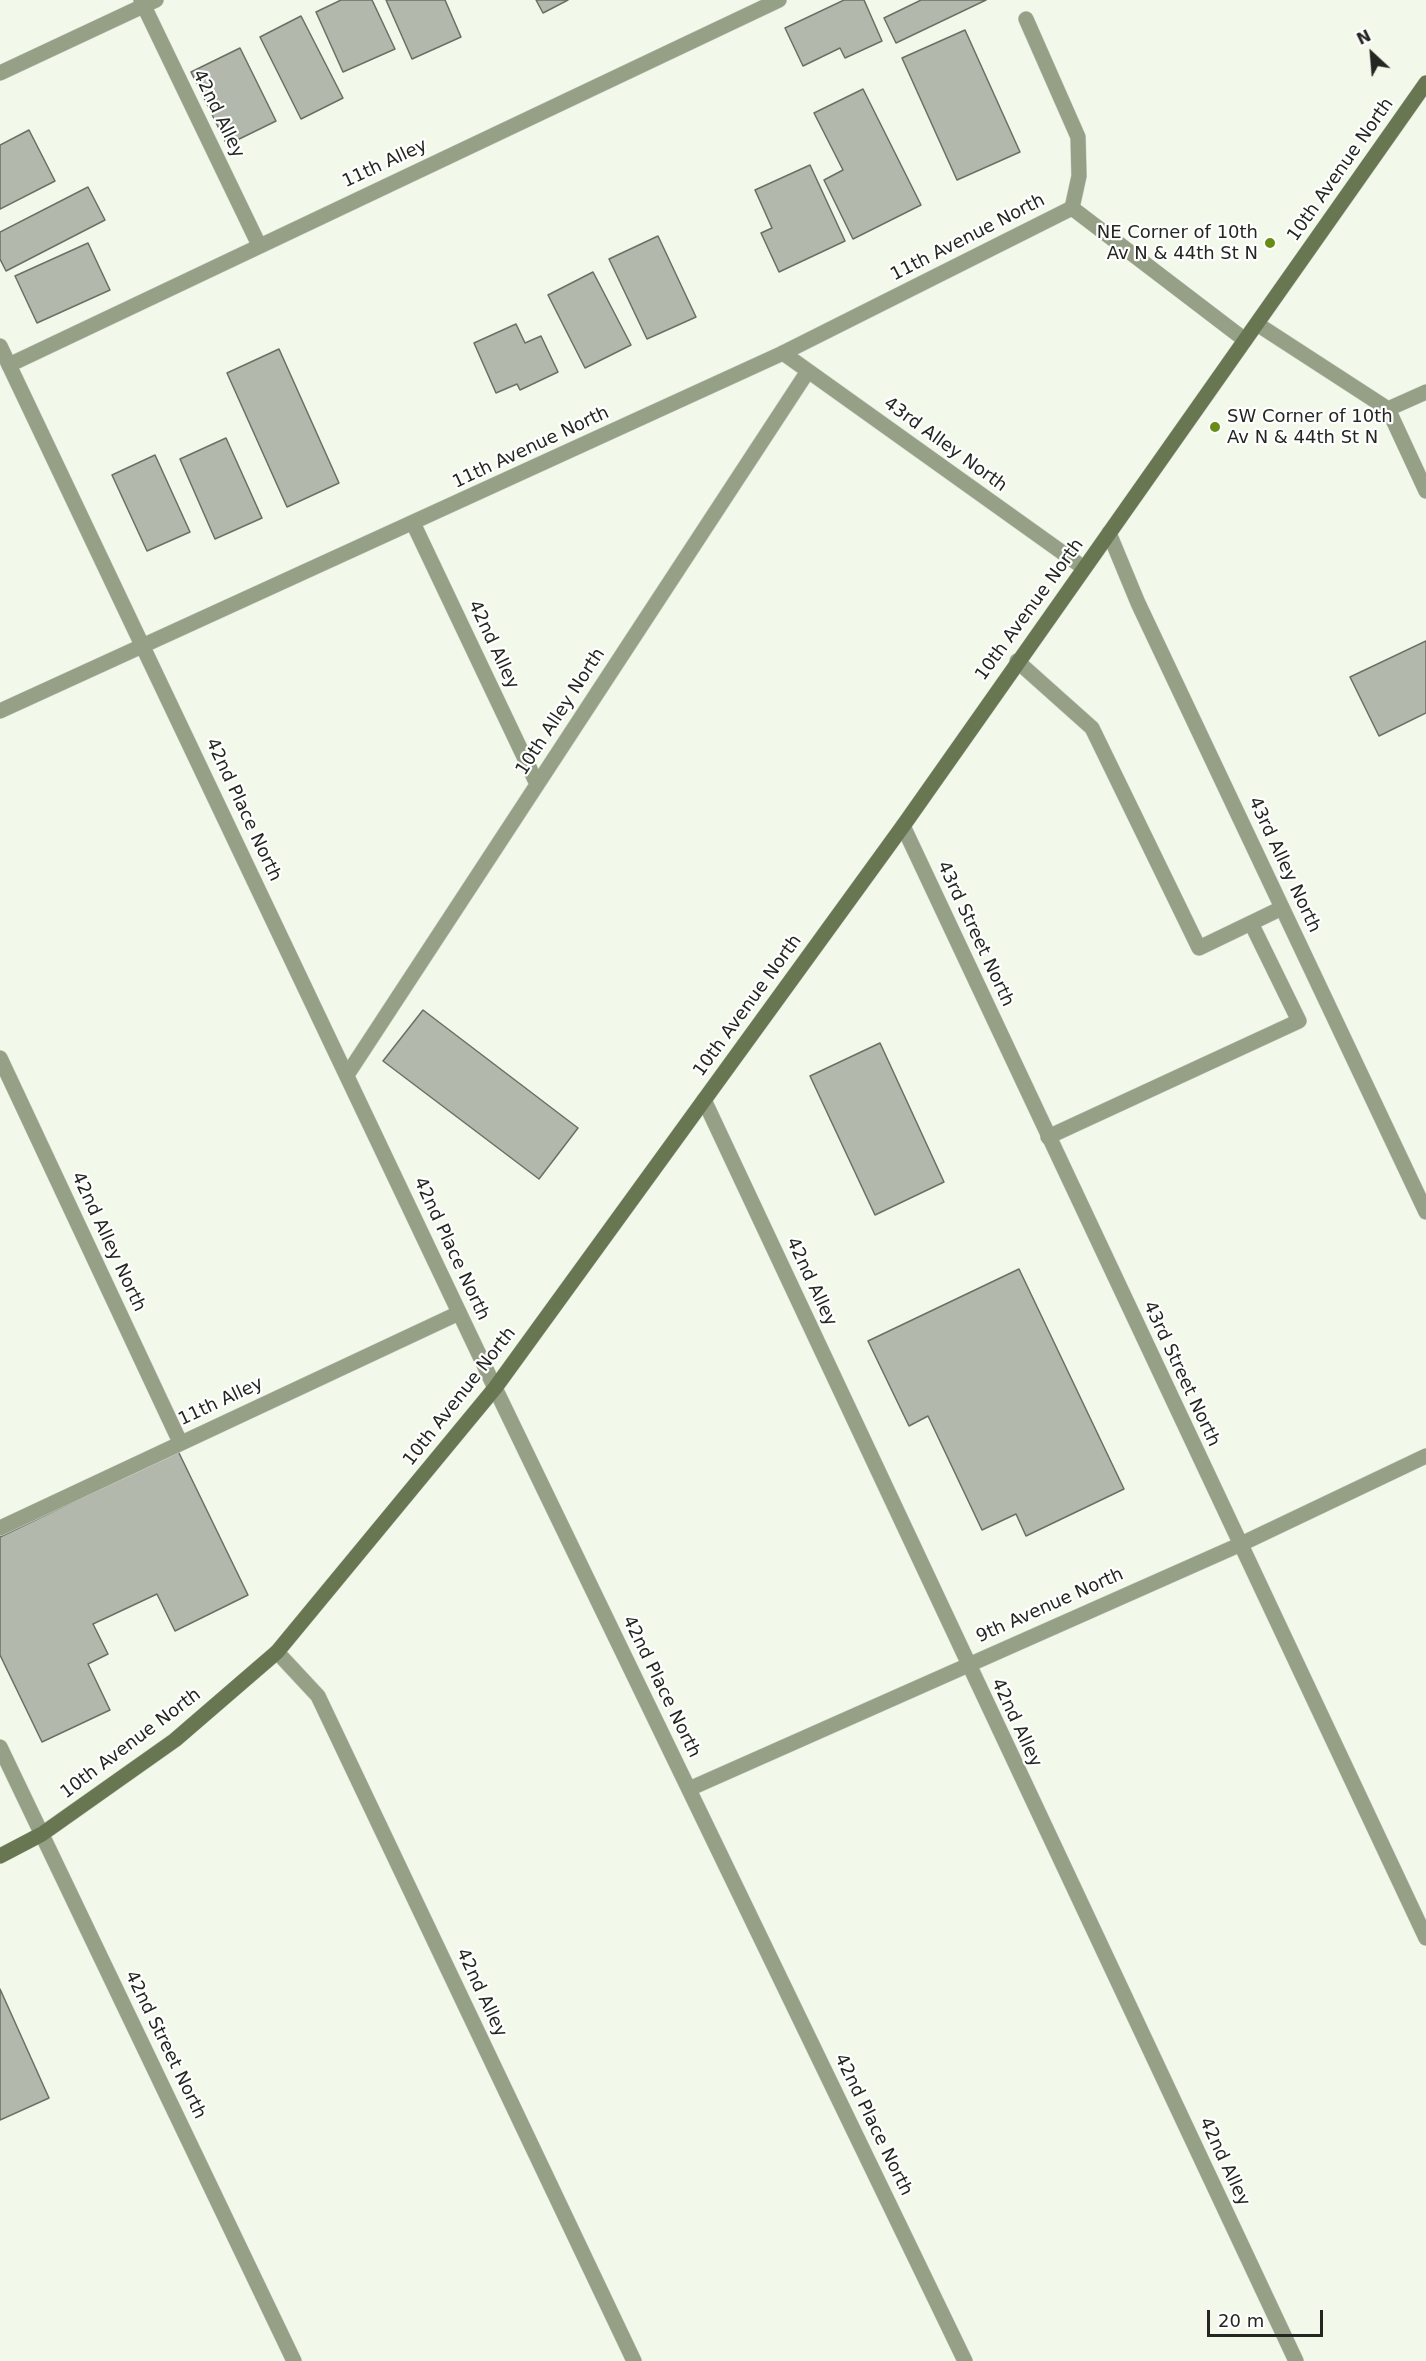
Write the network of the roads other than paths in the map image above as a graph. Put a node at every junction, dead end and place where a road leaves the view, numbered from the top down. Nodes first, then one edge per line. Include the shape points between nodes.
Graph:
1 (779, 0) edge
2 (147, 2) edge
3 (1026, 19) dead end
4 (0, 73) edge
5 (1426, 83) edge
6 (1072, 208) junction
7 (259, 245) junction
8 (1257, 324) junction
9 (1245, 340) junction
10 (0, 346) edge
11 (783, 353) junction
12 (9, 365) junction
13 (808, 371) junction
14 (1426, 392) edge
15 (1388, 409) junction
16 (1426, 491) edge
17 (413, 523) junction
18 (1109, 533) junction
19 (1084, 568) junction
20 (144, 647) junction
21 (1017, 661) junction
22 (0, 711) edge
23 (537, 784) junction
24 (903, 826) junction
25 (1282, 908) junction
26 (1251, 923) junction
27 (0, 1058) edge
28 (347, 1075) junction
29 (704, 1100) junction
30 (1048, 1137) junction
31 (1426, 1212) edge
32 (459, 1313) junction
33 (495, 1388) junction
34 (180, 1442) junction
35 (1426, 1456) edge
36 (0, 1528) edge
37 (1239, 1545) junction
38 (277, 1652) junction
39 (967, 1664) junction
40 (0, 1747) edge
41 (689, 1789) junction
42 (42, 1834) junction
43 (0, 1856) edge
44 (1426, 1938) edge
45 (294, 2361) edge
46 (634, 2361) edge
47 (965, 2361) edge
48 (1296, 2361) edge

1 - 7 street, 11th Alley
2 - 4 street
2 - 7 street, 42nd Alley
3 - 6 street via 1078,137 1079,176
5 - 8 street, 10th Avenue North
6 - 9 street
6 - 11 street, 11th Avenue North
7 - 12 street, 11th Alley
8 - 9 street, 10th Avenue North
8 - 15 street
9 - 18 street, 10th Avenue North
10 - 12 street, 42nd Place North
11 - 13 street, 43rd Alley North
11 - 17 street, 11th Avenue North
12 - 20 street, 42nd Place North
13 - 19 street, 43rd Alley North
13 - 23 street, 10th Alley North
14 - 15 street
15 - 16 street
17 - 20 street, 11th Avenue North
17 - 23 street, 42nd Alley
18 - 19 street, 10th Avenue North
18 - 25 street, 43rd Alley North
19 - 21 street, 10th Avenue North
20 - 22 street, 11th Avenue North
20 - 28 street, 42nd Place North
21 - 24 street, 10th Avenue North
21 - 26 street via 1092,728 1199,948
23 - 28 street, 10th Alley North
24 - 29 street, 10th Avenue North
24 - 30 street, 43rd Street North
25 - 26 street
25 - 31 street, 43rd Alley North
26 - 30 street via 1299,1021
27 - 34 street, 42nd Alley North
28 - 32 street, 42nd Place North
29 - 33 street, 10th Avenue North
29 - 39 street, 42nd Alley
30 - 37 street, 43rd Street North
32 - 33 street, 42nd Place North
32 - 34 street, 11th Alley
33 - 38 street, 10th Avenue North
33 - 41 street, 42nd Place North
34 - 36 street, 11th Alley
35 - 37 street, 9th Avenue North
37 - 39 street, 9th Avenue North
37 - 44 street, 43rd Street North
38 - 42 street, 10th Avenue North via 175,1740
38 - 46 street, 42nd Alley via 318,1696
39 - 41 street, 9th Avenue North
39 - 48 street, 42nd Alley
40 - 42 street, 42nd Street North
41 - 47 street, 42nd Place North
42 - 43 street, 10th Avenue North
42 - 45 street, 42nd Street North

